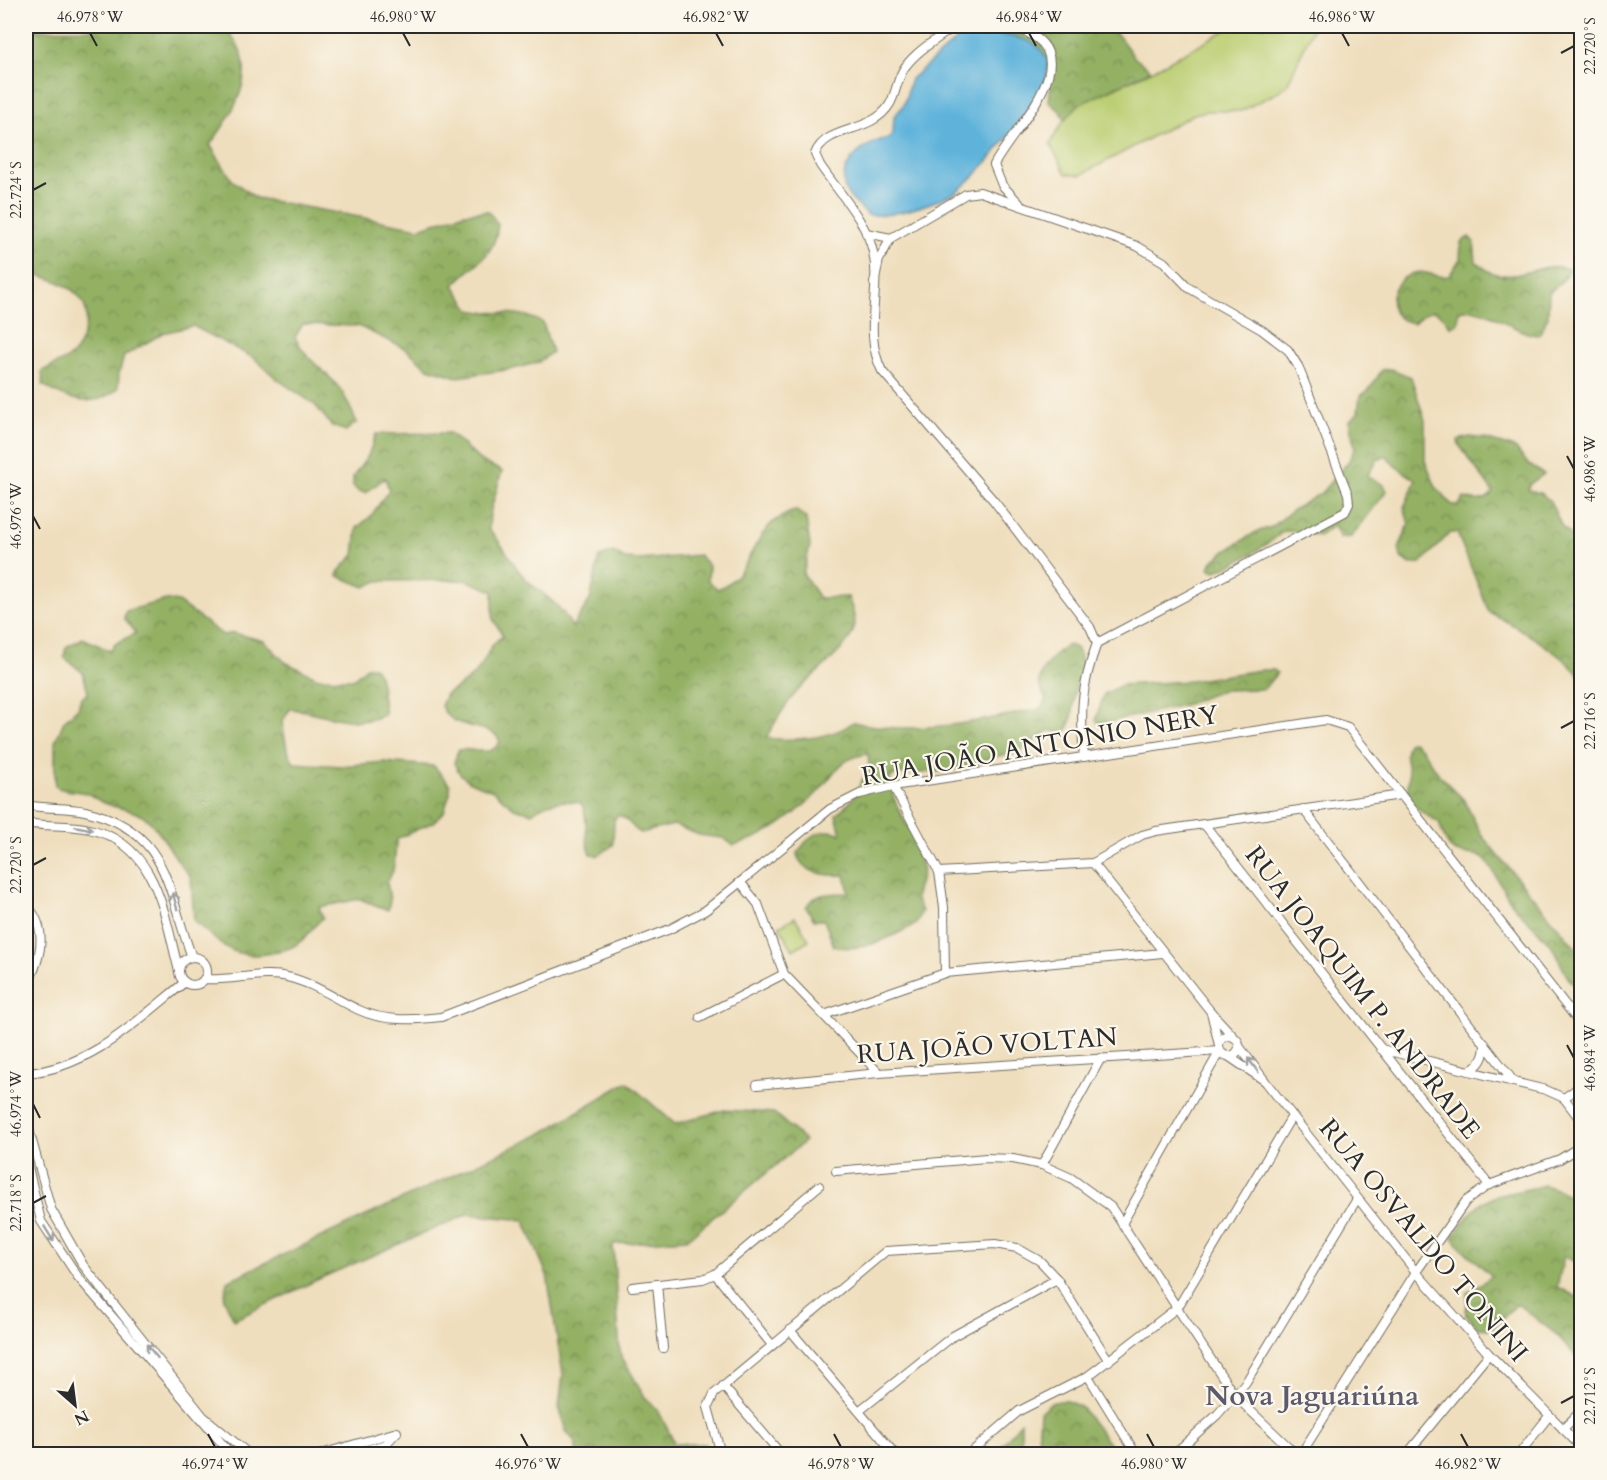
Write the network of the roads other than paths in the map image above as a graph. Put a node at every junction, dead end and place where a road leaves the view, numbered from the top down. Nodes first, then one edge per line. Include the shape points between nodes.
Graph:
1 (955, 26) edge
2 (979, 26) edge
3 (1020, 204) junction
4 (866, 232) junction
5 (891, 238) junction
6 (874, 284) junction
7 (1097, 643) junction
8 (1084, 757) junction
9 (893, 786) junction
10 (1401, 795) junction
11 (26, 805) edge
12 (1303, 809) junction
13 (26, 823) edge
14 (1204, 824) junction
15 (1093, 863) junction
16 (939, 872) junction
17 (741, 883) junction
18 (26, 905) edge
19 (1163, 953) junction
20 (192, 957) junction
21 (179, 971) junction
22 (945, 973) junction
23 (784, 974) junction
24 (204, 979) junction
25 (185, 982) junction
26 (26, 987) edge
27 (1211, 1012) junction
28 (824, 1015) junction
29 (700, 1017) dead end
30 (1581, 1026) edge
31 (1234, 1037) junction
32 (1485, 1044) junction
33 (1239, 1046) junction
34 (1220, 1048) junction
35 (1382, 1049) junction
36 (1228, 1056) junction
37 (1101, 1058) junction
38 (1469, 1071) junction
39 (26, 1073) edge
40 (879, 1073) junction
41 (1265, 1081) junction
42 (1514, 1082) junction
43 (1581, 1085) edge
44 (757, 1086) dead end
45 (1564, 1098) junction
46 (1292, 1116) junction
47 (26, 1119) edge
48 (1581, 1122) edge
49 (1581, 1145) edge
50 (26, 1159) edge
51 (1042, 1165) junction
52 (836, 1171) dead end
53 (1489, 1185) junction
54 (819, 1186) dead end
55 (1357, 1199) junction
56 (51, 1209) junction
57 (39, 1213) junction
58 (1123, 1222) junction
59 (69, 1244) junction
60 (61, 1251) junction
61 (1416, 1272) junction
62 (715, 1274) junction
63 (1057, 1279) junction
64 (657, 1284) junction
65 (632, 1287) dead end
66 (1178, 1307) junction
67 (790, 1330) junction
68 (772, 1345) junction
69 (663, 1348) dead end
70 (1489, 1354) junction
71 (1109, 1360) junction
72 (1088, 1376) junction
73 (723, 1386) junction
74 (1235, 1396) junction
75 (1581, 1410) edge
76 (859, 1412) junction
77 (1550, 1416) junction
78 (1563, 1430) junction
79 (1581, 1448) edge
80 (231, 1455) edge
81 (249, 1455) edge
82 (321, 1455) edge
83 (350, 1455) edge
84 (721, 1455) edge
85 (781, 1455) edge
86 (895, 1455) edge
87 (969, 1455) edge
88 (1136, 1455) edge
89 (1174, 1455) edge
90 (1296, 1455) edge
91 (1301, 1455) edge
92 (1407, 1455) edge
93 (1519, 1455) edge

1 - 4 street via 905,68 891,104 874,120 826,139 815,154
2 - 3 street via 1021,30 1041,44 1050,57 1052,72 1043,91 994,165 1002,185
3 - 5 street via 980,192 966,194
3 - 7 street via 1137,246 1164,262 1189,288 1262,330 1288,350 1298,366 1348,494 1345,512
4 - 5 street
4 - 6 street via 874,254
5 - 6 street via 879,260
6 - 7 street via 872,338 874,355 882,371 994,501 1090,627
7 - 8 street via 1085,676 1080,711
8 - 9 street, RUA JOÃO ANTONIO NERY
8 - 10 street, RUA JOÃO ANTONIO NERY via 1326,720 1348,727
9 - 16 street
9 - 17 street, RUA JOÃO ANTONIO NERY via 860,794 830,809
10 - 12 street
10 - 30 street
20 -> 11 street via 162,864 132,831 92,814
12 - 14 street
12 - 32 street
13 -> 21 street via 93,830 136,854 151,874 160,896
14 - 15 street via 1142,835
14 - 35 street, RUA JOAQUIM P. ANDRADE
15 - 16 street
15 - 19 street, RUA OSVALDO TONINI
16 - 22 street
17 - 23 street via 758,904
17 - 24 street, RUA JOÃO ANTONIO NERY via 706,910 670,929 441,1017 414,1021 385,1018 360,1011 314,985 285,976
18 - 26 street via 39,923 41,945
19 - 22 street
19 - 27 street, RUA OSVALDO TONINI
20 - 21 street via 182,962
20 - 24 street via 206,966
21 - 25 street
22 - 28 street
23 - 28 street
23 - 29 street
24 - 25 street via 195,985
25 - 39 street via 108,1044 84,1057
27 - 31 street, RUA OSVALDO TONINI
27 - 34 street, RUA OSVALDO TONINI
28 - 40 street
31 - 33 street, RUA OSVALDO TONINI
31 - 34 street via 1224,1037
32 - 38 street via 1480,1063
32 - 42 street
33 - 36 street via 1234,1055
41 -> 33 street, RUA OSVALDO TONINI
34 - 36 street, RUA OSVALDO TONINI
34 - 37 street, RUA JOÃO VOLTAN
34 - 58 street
35 - 38 street
35 - 53 street, RUA JOAQUIM P. ANDRADE
36 - 41 street, RUA OSVALDO TONINI
37 - 40 street, RUA JOÃO VOLTAN
37 - 51 street
38 - 42 street
40 - 44 street, RUA JOÃO VOLTAN
41 - 46 street, RUA OSVALDO TONINI
42 - 45 street
43 - 45 street
45 - 48 street
46 - 55 street, RUA OSVALDO TONINI
46 - 66 street
47 - 56 street
49 - 53 street via 1560,1159
50 - 57 street
51 - 52 street via 986,1158
51 - 58 street via 1093,1192
53 - 61 street via 1466,1201
54 - 62 street
55 - 61 street, RUA OSVALDO TONINI
55 - 74 street
56 - 57 street
56 - 59 street
57 -> 60 street
58 - 66 street
59 - 60 street
81 -> 59 street via 203,1416
60 - 80 street via 78,1278
61 - 70 street, RUA OSVALDO TONINI
61 - 91 street
62 - 64 street
62 - 68 street
63 - 67 street via 1033,1257 1017,1248 995,1244 886,1251
63 - 71 street
63 - 76 street via 953,1336
64 - 65 street
64 - 69 street
66 - 71 street
66 - 74 street
67 - 68 street
67 - 76 street
68 - 73 street
70 - 77 street, RUA OSVALDO TONINI
70 - 92 street
71 - 72 street
72 - 87 street via 1019,1412
72 - 88 street
73 - 84 street via 708,1407
73 - 85 street
74 - 89 street
74 - 90 street
75 - 78 street
76 - 86 street
77 - 78 street, RUA OSVALDO TONINI
77 - 93 street
78 - 79 street, RUA OSVALDO TONINI
82 - 83 street via 397,1432 386,1444

